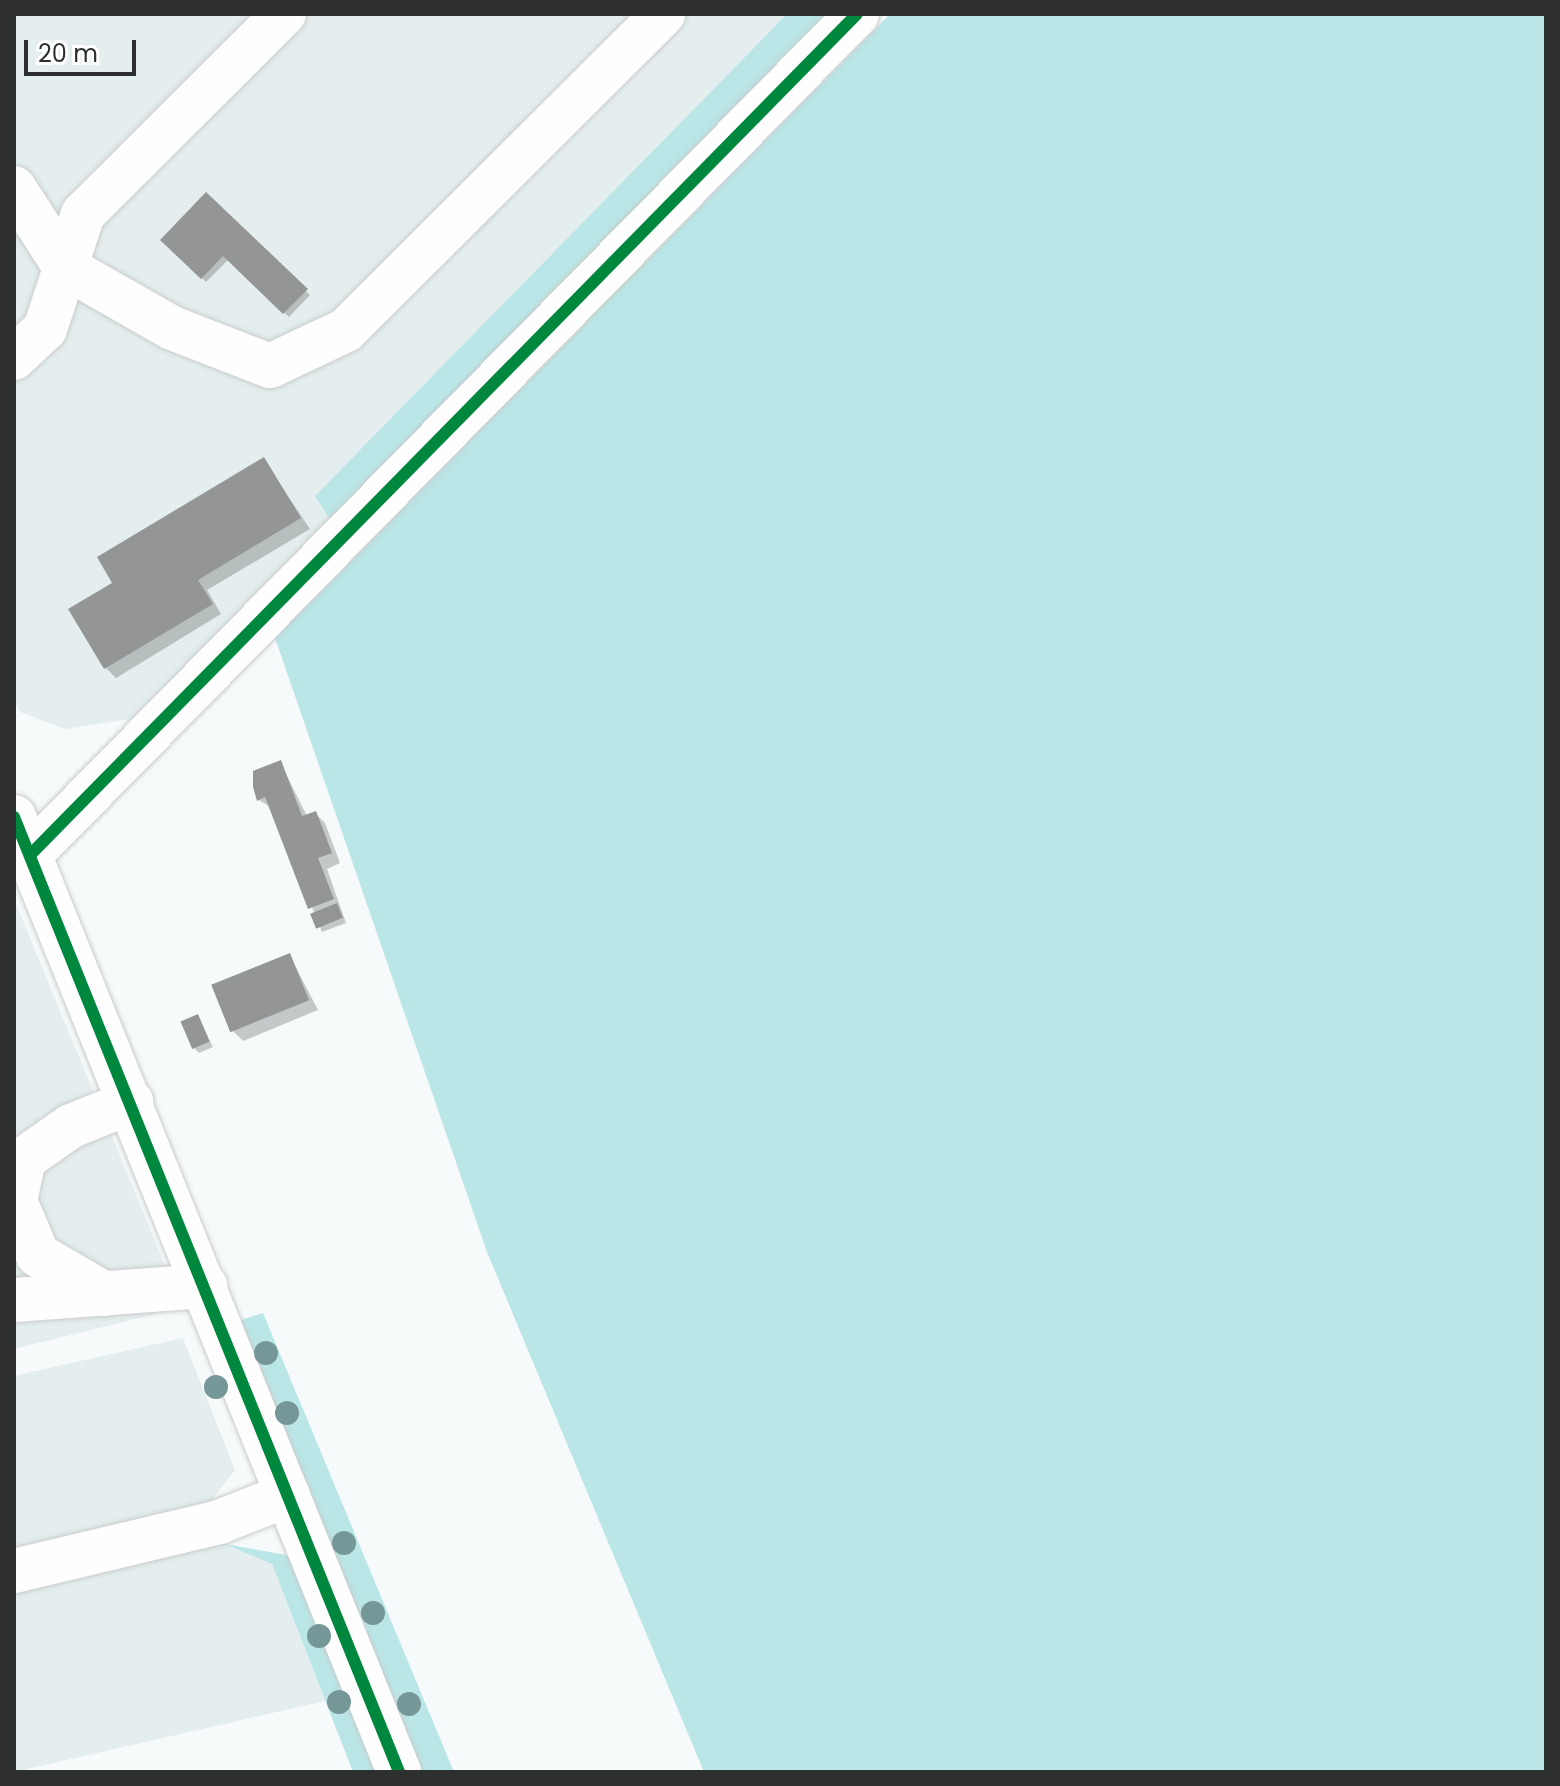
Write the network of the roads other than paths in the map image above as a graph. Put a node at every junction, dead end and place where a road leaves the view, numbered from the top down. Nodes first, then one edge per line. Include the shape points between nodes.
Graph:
1 (284, 14) edge
2 (663, 14) edge
3 (857, 14) edge
4 (14, 188) edge
5 (65, 267) junction
6 (14, 358) edge
7 (22, 835) edge
8 (131, 1102) junction
9 (205, 1286) junction
10 (105, 1294) junction
11 (14, 1300) edge
12 (288, 1495) junction
13 (14, 1571) edge
14 (399, 1772) edge

1 - 5 street via 83,214
2 - 5 street via 346,330 270,366 172,328
3 - 7 street
4 - 5 street
5 - 6 street via 45,329
7 - 8 street
8 - 9 street
8 - 10 street via 71,1126 24,1159 15,1201 38,1255
9 - 10 street
9 - 12 street
10 - 11 street
12 - 13 street via 219,1522
12 - 14 street

